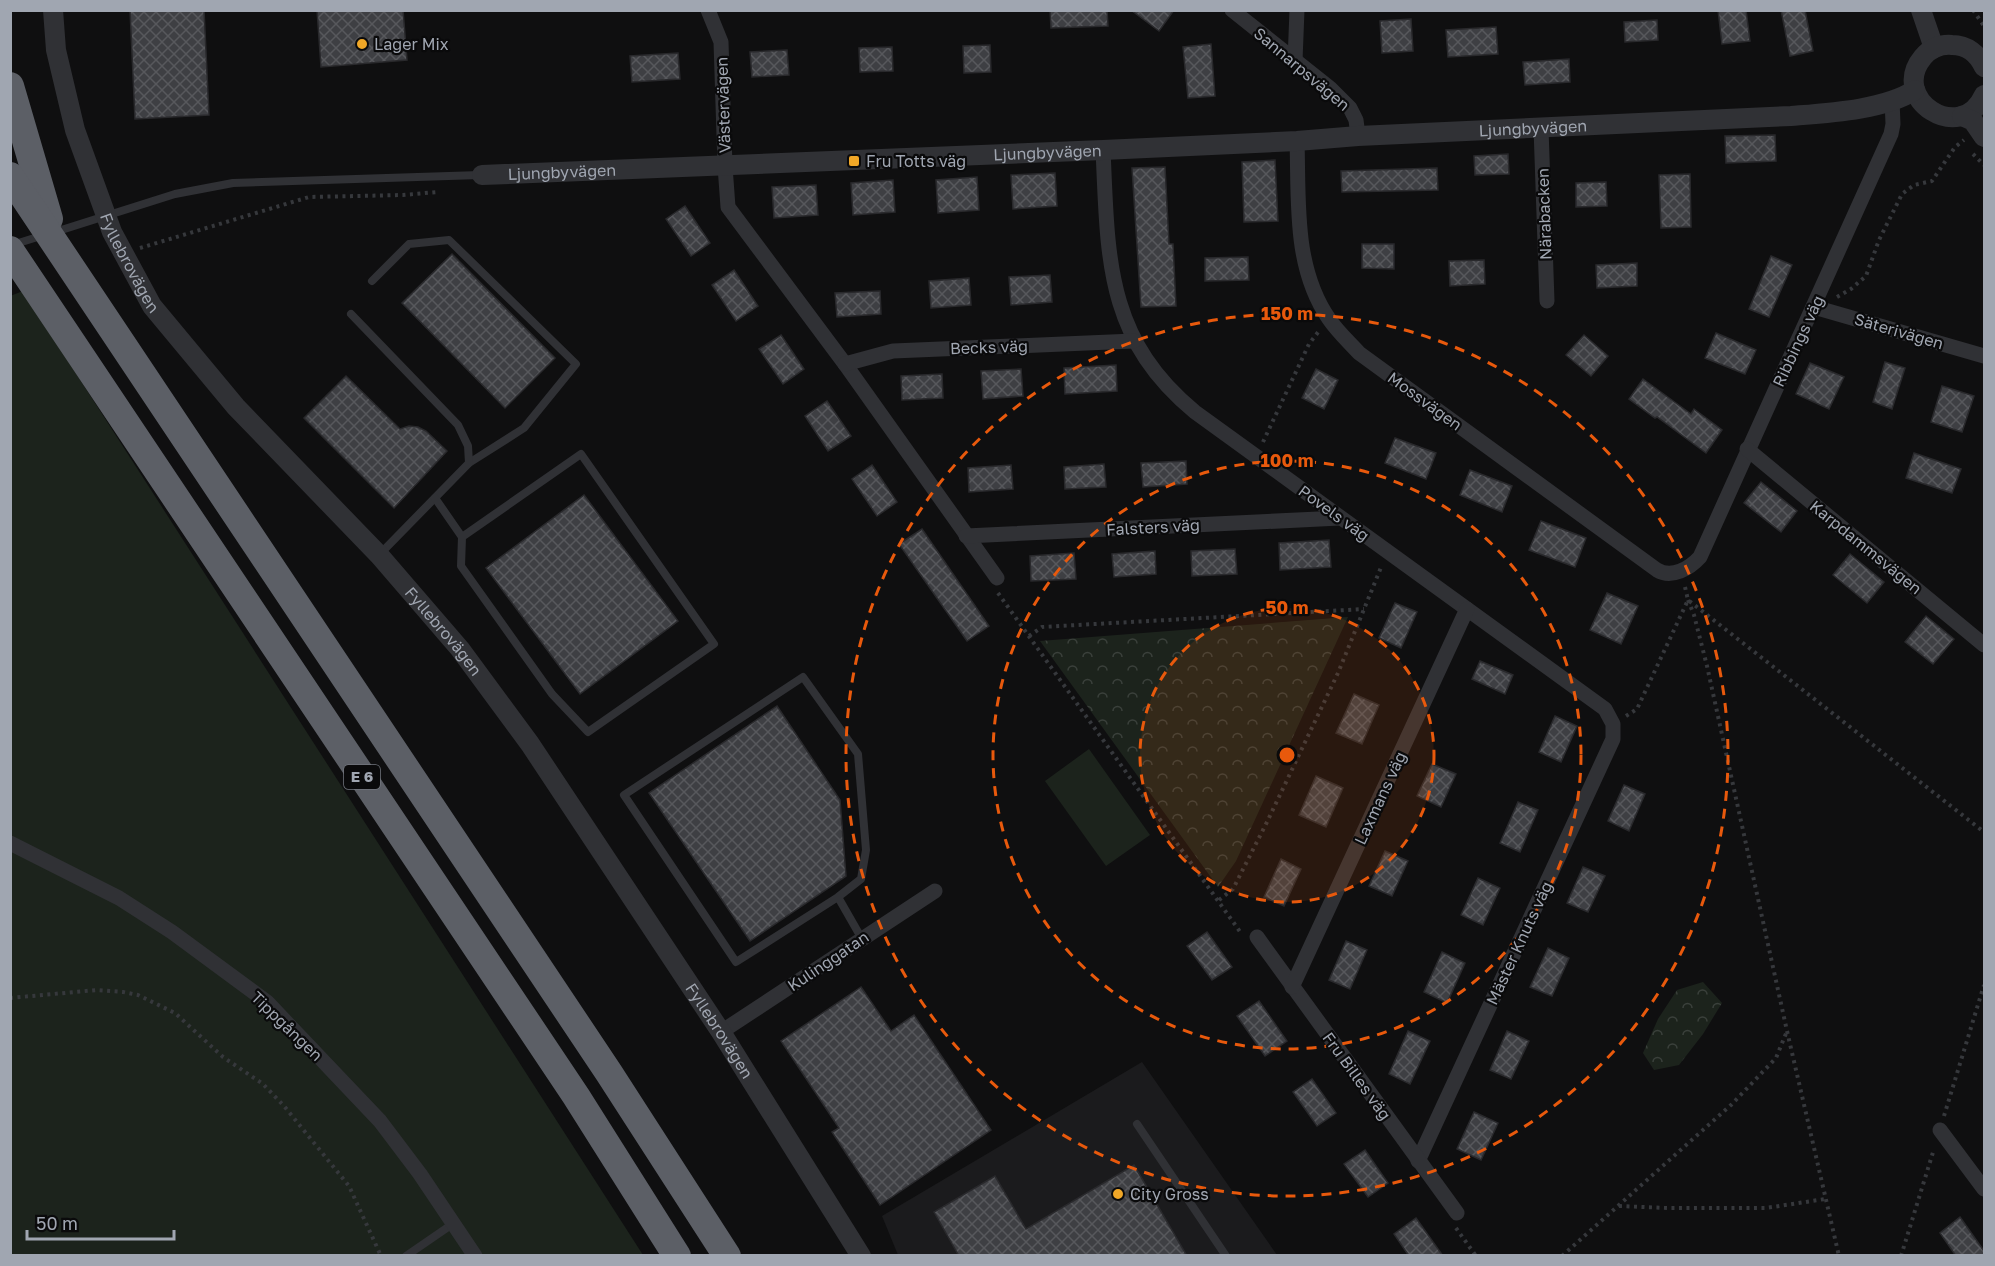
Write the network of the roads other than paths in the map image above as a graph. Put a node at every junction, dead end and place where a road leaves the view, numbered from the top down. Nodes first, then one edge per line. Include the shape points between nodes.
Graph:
1 (53, 10) edge
2 (708, 10) edge
3 (1232, 10) edge
4 (1298, 10) edge
5 (1921, 10) edge
6 (1934, 48) junction
7 (1295, 61) junction
8 (1984, 63) edge
9 (10, 86) edge
10 (1915, 90) junction
11 (1984, 95) edge
12 (1892, 100) junction
13 (1962, 116) junction
14 (1541, 128) junction
15 (1982, 134) edge
16 (1358, 136) junction
17 (1297, 141) junction
18 (1103, 150) junction
19 (725, 166) junction
20 (482, 175) joint
21 (10, 176) edge
22 (10, 245) edge
23 (58, 248) junction
24 (10, 250) edge
25 (372, 281) dead end
26 (1547, 301) dead end
27 (1814, 306) junction
28 (351, 314) dead end
29 (1134, 341) junction
30 (1984, 356) edge
31 (845, 364) junction
32 (1747, 449) junction
33 (469, 463) junction
34 (435, 498) junction
35 (1340, 518) junction
36 (966, 536) junction
37 (462, 537) junction
38 (379, 555) junction
39 (1680, 572) joint
40 (997, 578) road end
41 (1467, 609) junction
42 (1984, 645) edge
43 (1613, 724) joint
44 (10, 843) edge
45 (934, 891) dead end
46 (838, 897) junction
47 (1257, 937) road end
48 (862, 939) junction
49 (1292, 987) junction
50 (721, 1032) junction
51 (1137, 1124) dead end
52 (1940, 1130) dead end
53 (1418, 1161) junction
54 (1984, 1190) edge
55 (1457, 1213) road end
56 (454, 1223) junction
57 (406, 1256) edge
58 (475, 1256) edge
59 (677, 1256) edge
60 (727, 1256) edge
61 (861, 1256) edge
62 (1226, 1256) edge

1 - 38 street, Fyllebrovägen via 56,50 75,130 112,232 152,306 236,407
2 - 19 street, Västervägen via 721,42
3 - 7 street, Sannarpsvägen
4 - 7 street
5 - 6 street
6 - 8 street via 1961,46
6 - 10 street via 1918,63
7 - 16 street, Sannarpsvägen via 1350,108
9 - 23 highway
10 - 12 street, Ljungbyvägen
10 - 13 street via 1931,111 1946,117
11 - 13 street via 1976,107
12 - 14 street, Ljungbyvägen via 1830,113
12 - 27 street, Ribbings väg via 1891,134
13 - 15 street via 1973,121
14 - 16 street, Ljungbyvägen
14 - 26 street, Närabacken
16 - 17 street, Ljungbyvägen
17 - 18 street, Ljungbyvägen
17 - 39 street, Mossvägen via 1301,241 1314,292 1329,319 1359,353 1661,573
18 - 19 street, Ljungbyvägen
18 - 29 street, Povels väg via 1110,266
19 - 20 street, Ljungbyvägen
19 - 31 street via 728,207
20 - 22 lane, Ljungbyvägen via 233,183 175,194
21 - 23 highway, E 6
23 - 60 highway, E 6
24 - 59 highway, E 6 via 576,1096
25 - 33 lane via 409,244 449,240 576,364 524,428
27 - 30 street, Säterivägen
27 - 32 street, Ribbings väg
28 - 33 lane via 458,425 468,446
29 - 31 street, Becks väg via 893,351
29 - 35 street, Povels väg via 1183,402
31 - 36 street
32 - 39 street, Ribbings väg via 1700,557
32 - 42 street, Karpdammsvägen
33 - 34 lane
34 - 37 lane
34 - 38 lane
35 - 36 street, Falsters väg
35 - 41 street, Povels väg
36 - 40 street
37 - 37 lane via 581,454 714,644 588,732 552,694 461,566
38 - 50 street, Fyllebrovägen via 460,649 530,744
41 - 43 street, Povels väg via 1605,710
41 - 49 street, Laxmans väg
43 - 53 street, Mäster Knuts väg via 1613,739
44 - 56 street, Tippgången via 119,898 267,1002 380,1121
45 - 48 street, Kulinggatan
46 - 46 lane via 861,879 866,850 858,754 803,677 624,795 736,962
46 - 48 lane
47 - 49 street, Fru Billes väg
48 - 50 street, Kulinggatan
49 - 53 street, Fru Billes väg
50 - 61 street, Fyllebrovägen
51 - 62 lane
52 - 54 street
53 - 55 street, Fru Billes väg
56 - 57 lane
56 - 58 street, Tippgången

